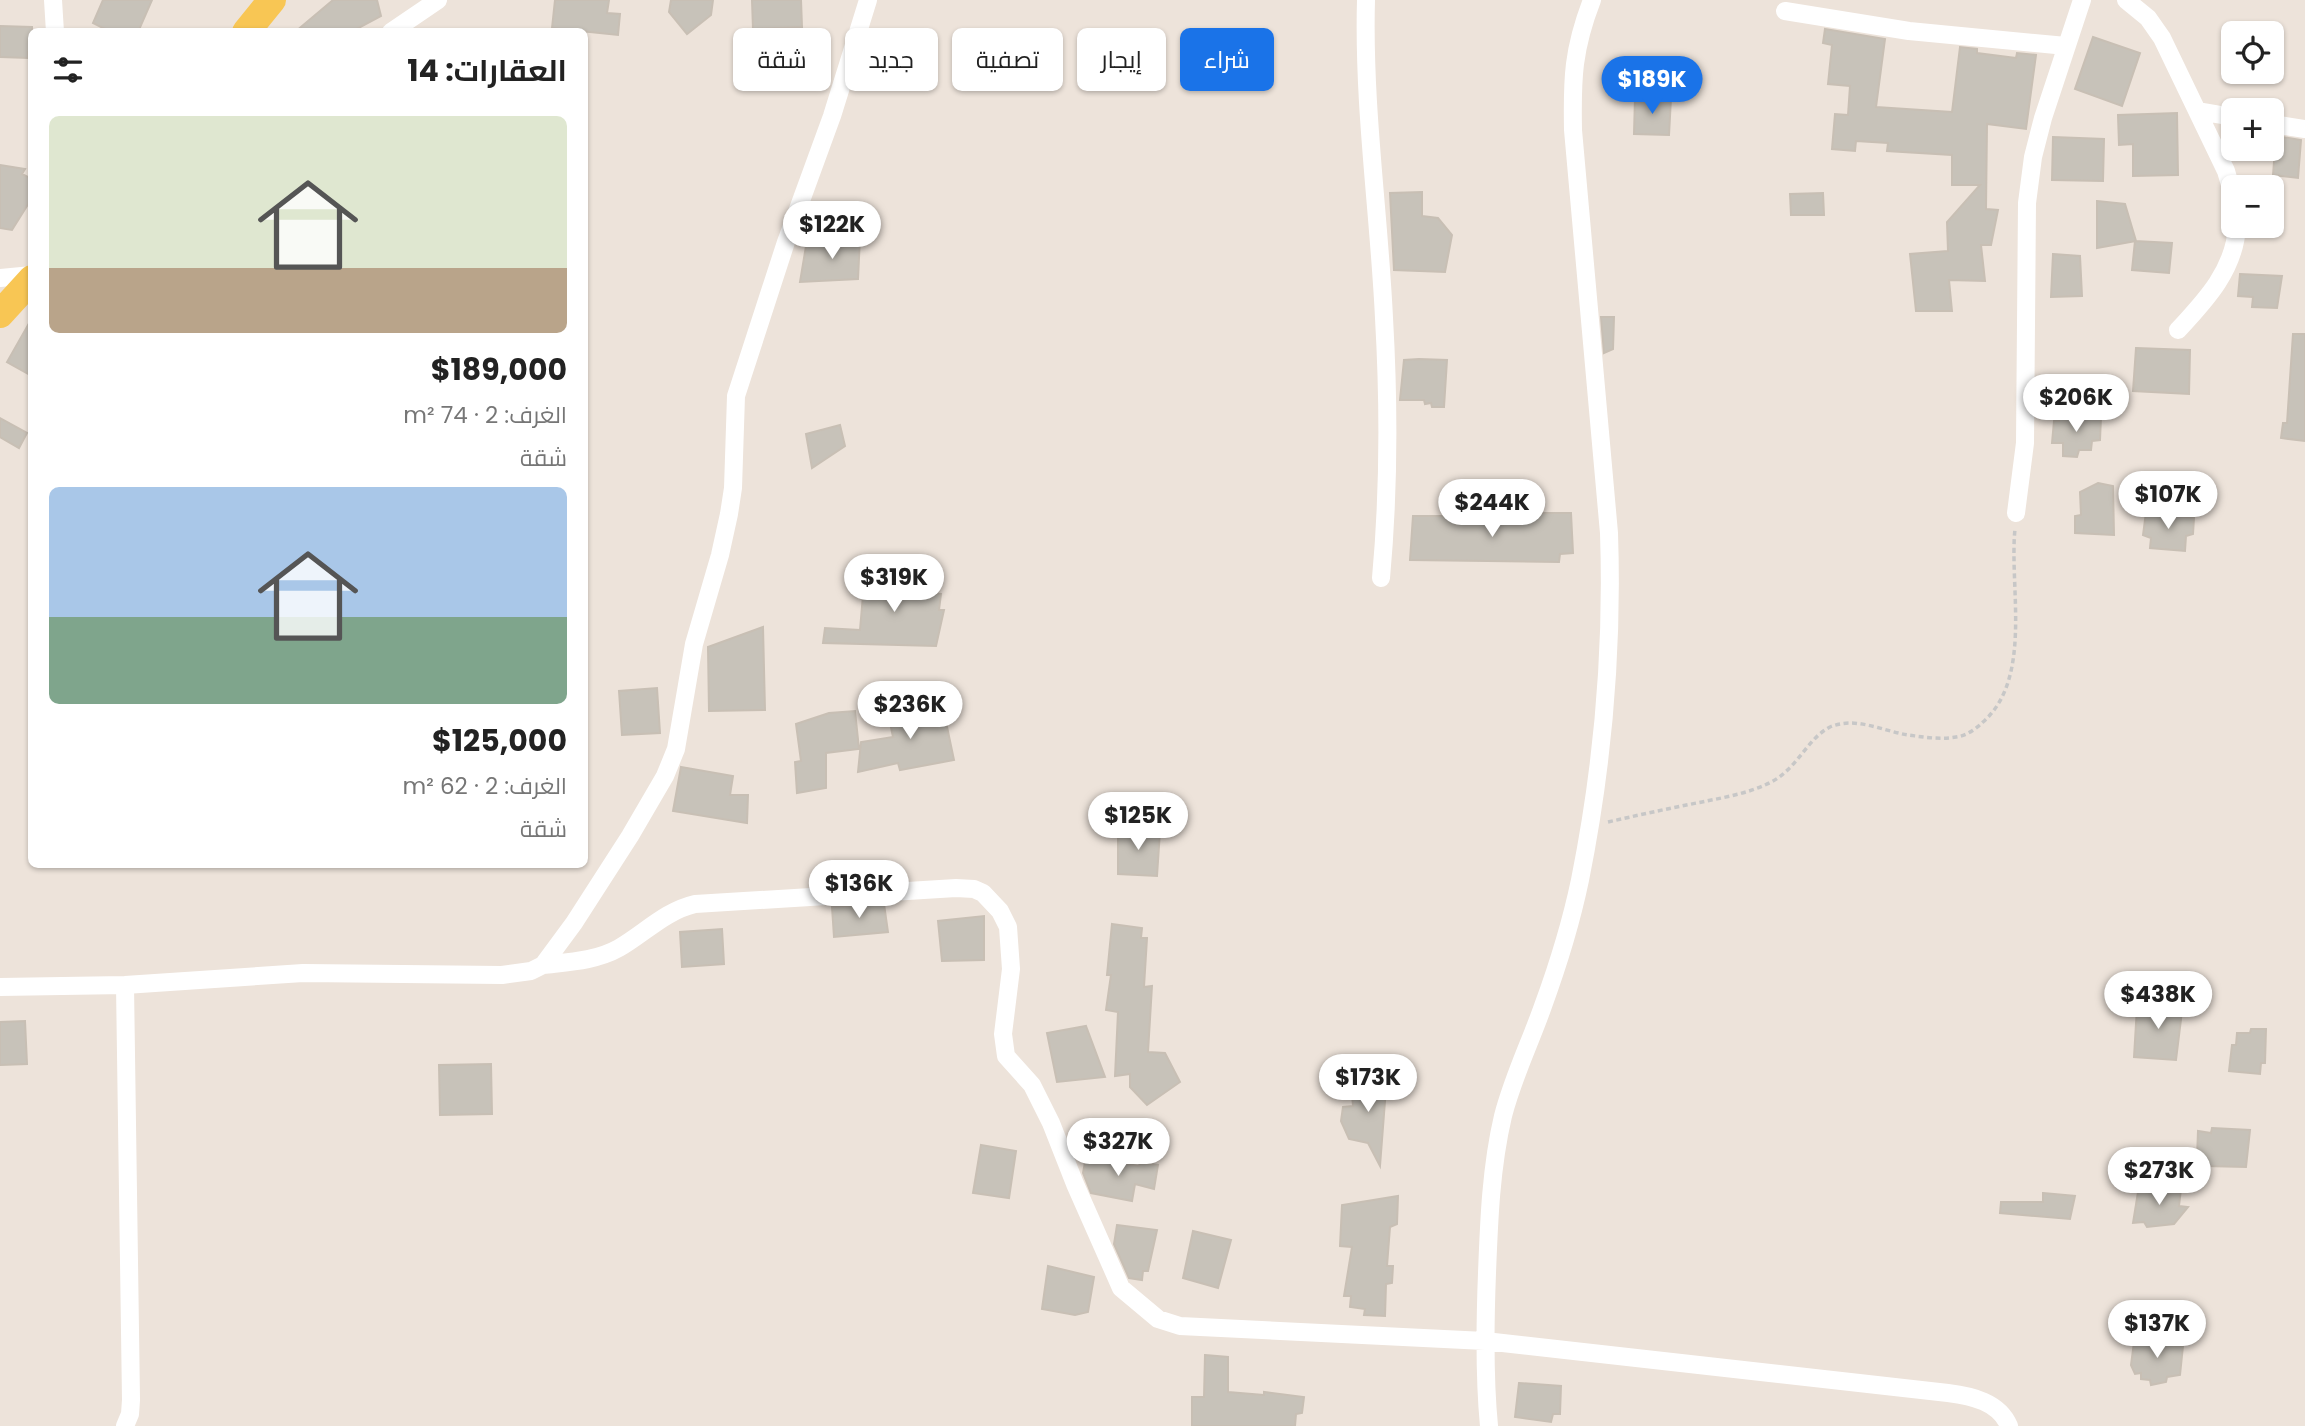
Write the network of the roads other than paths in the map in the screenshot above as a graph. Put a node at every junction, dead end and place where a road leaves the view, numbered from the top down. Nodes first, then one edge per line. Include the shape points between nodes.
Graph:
1 (52, 0) edge
2 (272, 0) edge
3 (438, 0) edge
4 (868, 0) edge
5 (1366, 0) edge
6 (1592, 0) edge
7 (2082, 0) edge
8 (2126, 0) edge
9 (1785, 11) dead end
10 (55, 28) edge
11 (249, 28) edge
12 (397, 28) edge
13 (2066, 46) junction
14 (2198, 111) junction
15 (2221, 115) edge
16 (2284, 126) edge
17 (2305, 129) edge
18 (2227, 175) edge
19 (2235, 238) edge
20 (28, 277) edge
21 (0, 278) edge
22 (28, 282) edge
23 (0, 314) edge
24 (2178, 330) dead end
25 (2016, 513) road end
26 (1381, 578) dead end
27 (543, 965) junction
28 (125, 985) junction
29 (0, 987) edge
30 (1485, 1341) junction
31 (125, 1426) edge
32 (1489, 1426) edge
33 (2009, 1426) edge

1 - 10 street
2 - 11 main road
3 - 12 street
4 - 27 street via 736,396 729,514 692,654 676,749 630,836
5 - 26 street via 1367,86 1387,394 1387,517
6 - 30 street via 1573,65 1573,130 1611,585 1606,694 1590,825 1565,939 1503,1118 1490,1197
7 - 13 street
8 - 14 street via 2148,18 2162,38
9 - 13 street via 1909,31
13 - 25 street via 2033,157 2027,203 2025,443
14 - 15 street
14 - 18 street
16 - 17 street
19 - 24 street via 2222,277
20 - 21 street
22 - 23 main road
27 - 28 street via 518,974 491,976 303,974
27 - 30 street via 586,960 617,949 670,912 695,904 956,888 984,893 1008,926 1011,969 1003,1034 1006,1056 1032,1085 1111,1268 1132,1299 1158,1319 1180,1326
28 - 29 street
28 - 31 street via 131,1400
30 - 32 street
30 - 33 street via 1967,1396 1998,1410

